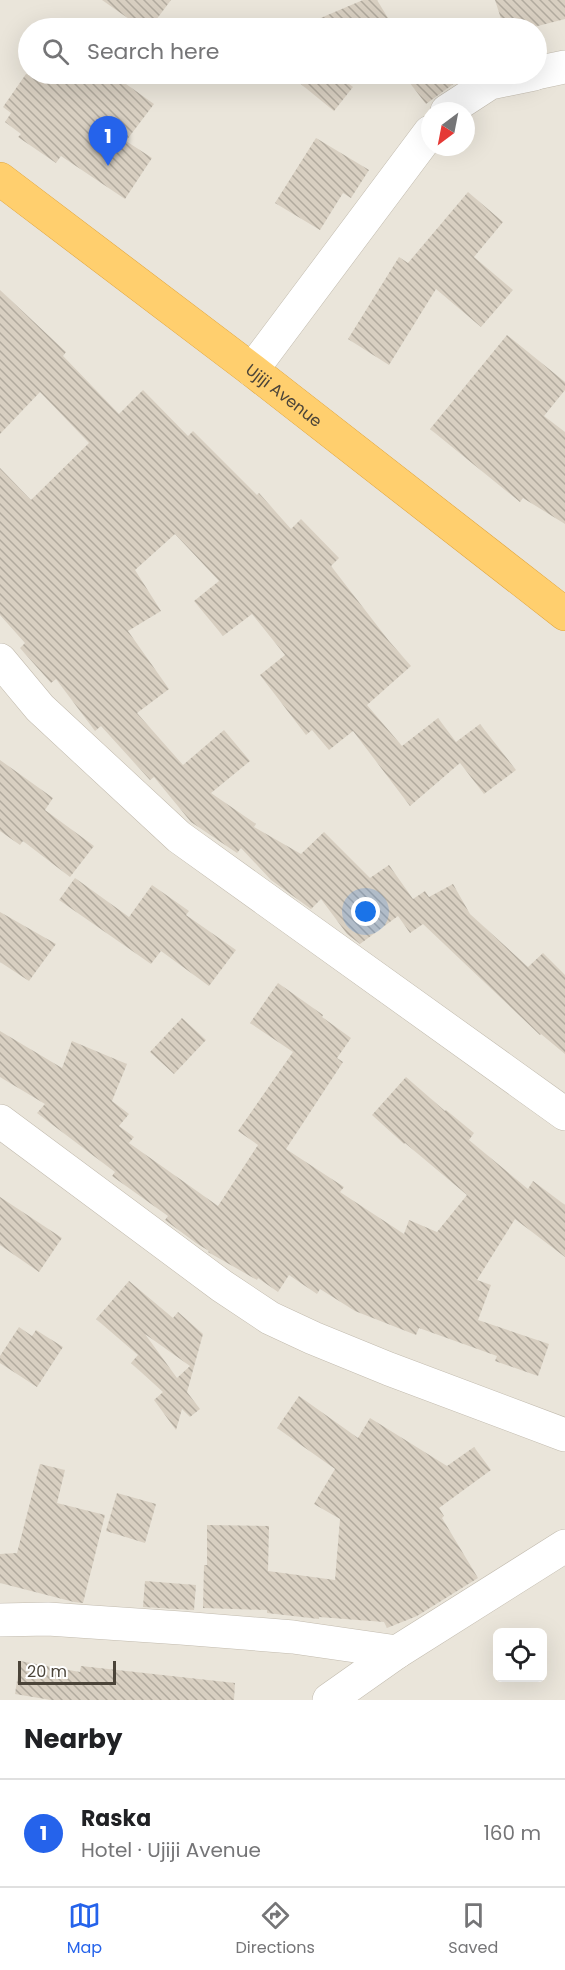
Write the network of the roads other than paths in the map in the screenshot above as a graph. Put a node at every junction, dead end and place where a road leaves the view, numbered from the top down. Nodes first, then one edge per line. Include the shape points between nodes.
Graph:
1 (565, 67) edge
2 (547, 71) edge
3 (488, 84) edge
4 (461, 102) edge
5 (421, 144) edge
6 (0, 179) edge
7 (252, 370) junction
8 (565, 614) edge
9 (0, 660) edge
10 (565, 1114) edge
11 (0, 1121) edge
12 (565, 1436) edge
13 (565, 1546) edge
14 (0, 1620) edge
15 (397, 1652) junction
16 (342, 1697) edge

1 - 2 street
3 - 4 street
5 - 7 street
6 - 7 highway, Ujiji Avenue
7 - 8 highway, Ujiji Avenue
9 - 10 street via 40,708 179,837
11 - 12 street via 270,1318 389,1369
13 - 15 street
14 - 15 street via 48,1619 237,1632
15 - 16 street

